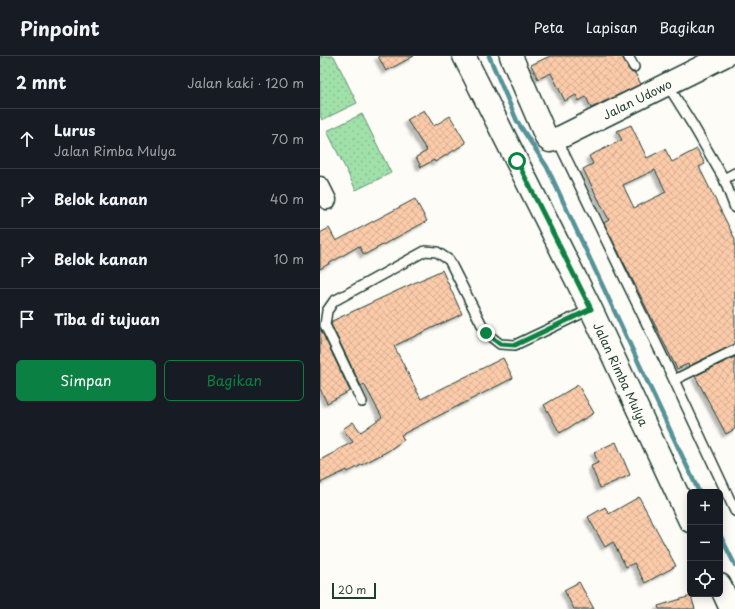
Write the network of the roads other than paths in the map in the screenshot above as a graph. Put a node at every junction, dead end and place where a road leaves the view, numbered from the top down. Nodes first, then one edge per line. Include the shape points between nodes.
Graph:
1 (464, 56) edge
2 (511, 56) edge
3 (628, 56) edge
4 (724, 56) edge
5 (634, 67) dead end
6 (667, 84) junction
7 (553, 140) junction
8 (735, 173) edge
9 (724, 179) junction
10 (735, 208) edge
11 (591, 309) junction
12 (735, 350) edge
13 (674, 380) junction
14 (362, 402) dead end
15 (735, 511) edge
16 (687, 515) edge
17 (723, 592) edge
18 (731, 609) edge

1 - 11 street, Jalan Rimba Mulya
2 - 7 street via 547,139
3 - 5 lane
4 - 6 street, Jalan Udowo
6 - 7 street, Jalan Udowo
6 - 9 lane
7 - 13 lane
8 - 9 lane
9 - 10 lane
11 - 14 lane via 515,345 500,344 486,333 449,260 437,252 425,251 334,301 327,311 325,325
11 - 16 street, Jalan Rimba Mulya
12 - 13 lane
13 - 15 lane
17 - 18 street

